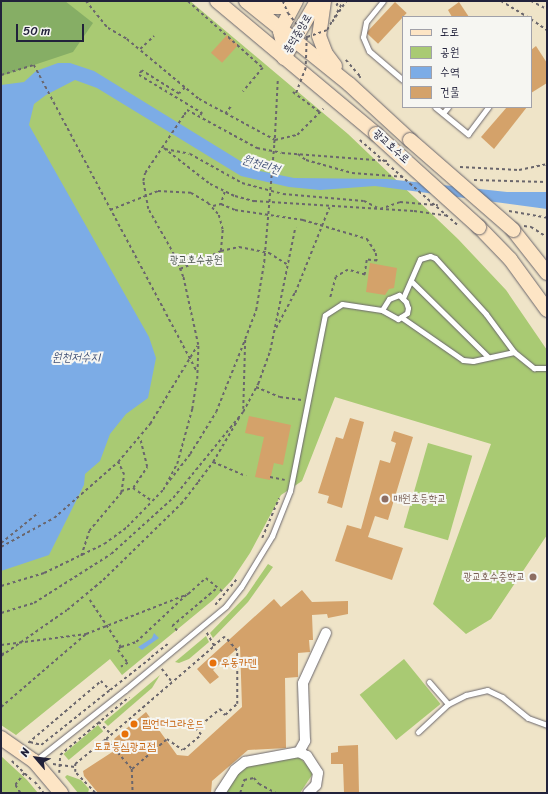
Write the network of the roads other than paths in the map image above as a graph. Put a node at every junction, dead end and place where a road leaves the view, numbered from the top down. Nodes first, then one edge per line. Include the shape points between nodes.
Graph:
1 (217, 1) edge
2 (246, 1) edge
3 (257, 1) edge
4 (292, 1) edge
5 (296, 1) edge
6 (317, 1) edge
7 (324, 1) edge
8 (383, 1) edge
9 (280, 31) junction
10 (301, 39) junction
11 (284, 58) junction
12 (402, 79) edge
13 (351, 85) junction
14 (436, 108) edge
15 (447, 108) edge
16 (487, 108) edge
17 (442, 113) junction
18 (547, 273) edge
19 (411, 281) junction
20 (403, 298) junction
21 (382, 310) junction
22 (547, 310) edge
23 (401, 318) junction
24 (514, 352) junction
25 (488, 357) junction
26 (547, 368) edge
27 (326, 633) dead end
28 (429, 682) dead end
29 (448, 704) junction
30 (547, 725) edge
31 (418, 732) dead end
32 (1, 738) edge
33 (299, 752) junction
34 (34, 762) junction
35 (61, 793) edge
36 (220, 793) edge
37 (308, 793) edge

1 - 11 main road, 광교호수로
2 - 9 main road, 광교호수로
3 - 4 main road via 277,7
5 - 9 main road, 흥덕중앙로
6 - 10 main road, 흥덕중앙로
7 - 13 main road via 319,36 326,54
8 - 12 lane via 366,22 363,37 369,51
9 - 10 main road, 광교호수로
9 - 11 main road, 흥덕중앙로
10 - 11 main road, 흥덕중앙로
10 - 13 main road, 광교호수로
11 - 22 main road, 광교호수로, bridge via 376,134 479,227 510,259
13 - 18 main road, 광교호수로, bridge via 410,140 518,228
14 - 17 lane
15 - 17 lane
16 - 17 lane via 468,134
19 - 20 lane
19 - 24 lane via 420,259 430,256 435,258 486,314
19 - 25 lane
20 - 21 lane via 399,295 389,299
20 - 23 lane via 408,308
21 - 23 lane via 392,317
21 - 34 lane via 342,304 325,315 290,491 282,516 265,550 226,606
23 - 25 lane via 463,360 473,361
24 - 25 lane
24 - 26 lane via 534,368
27 - 33 street via 303,683 305,741
28 - 29 lane
29 - 30 lane via 466,695 487,690 502,697 528,718
29 - 31 lane
32 - 34 main road via 25,746
33 - 36 street via 245,762 235,770
33 - 37 street via 307,756 318,773 316,785
34 - 35 main road

